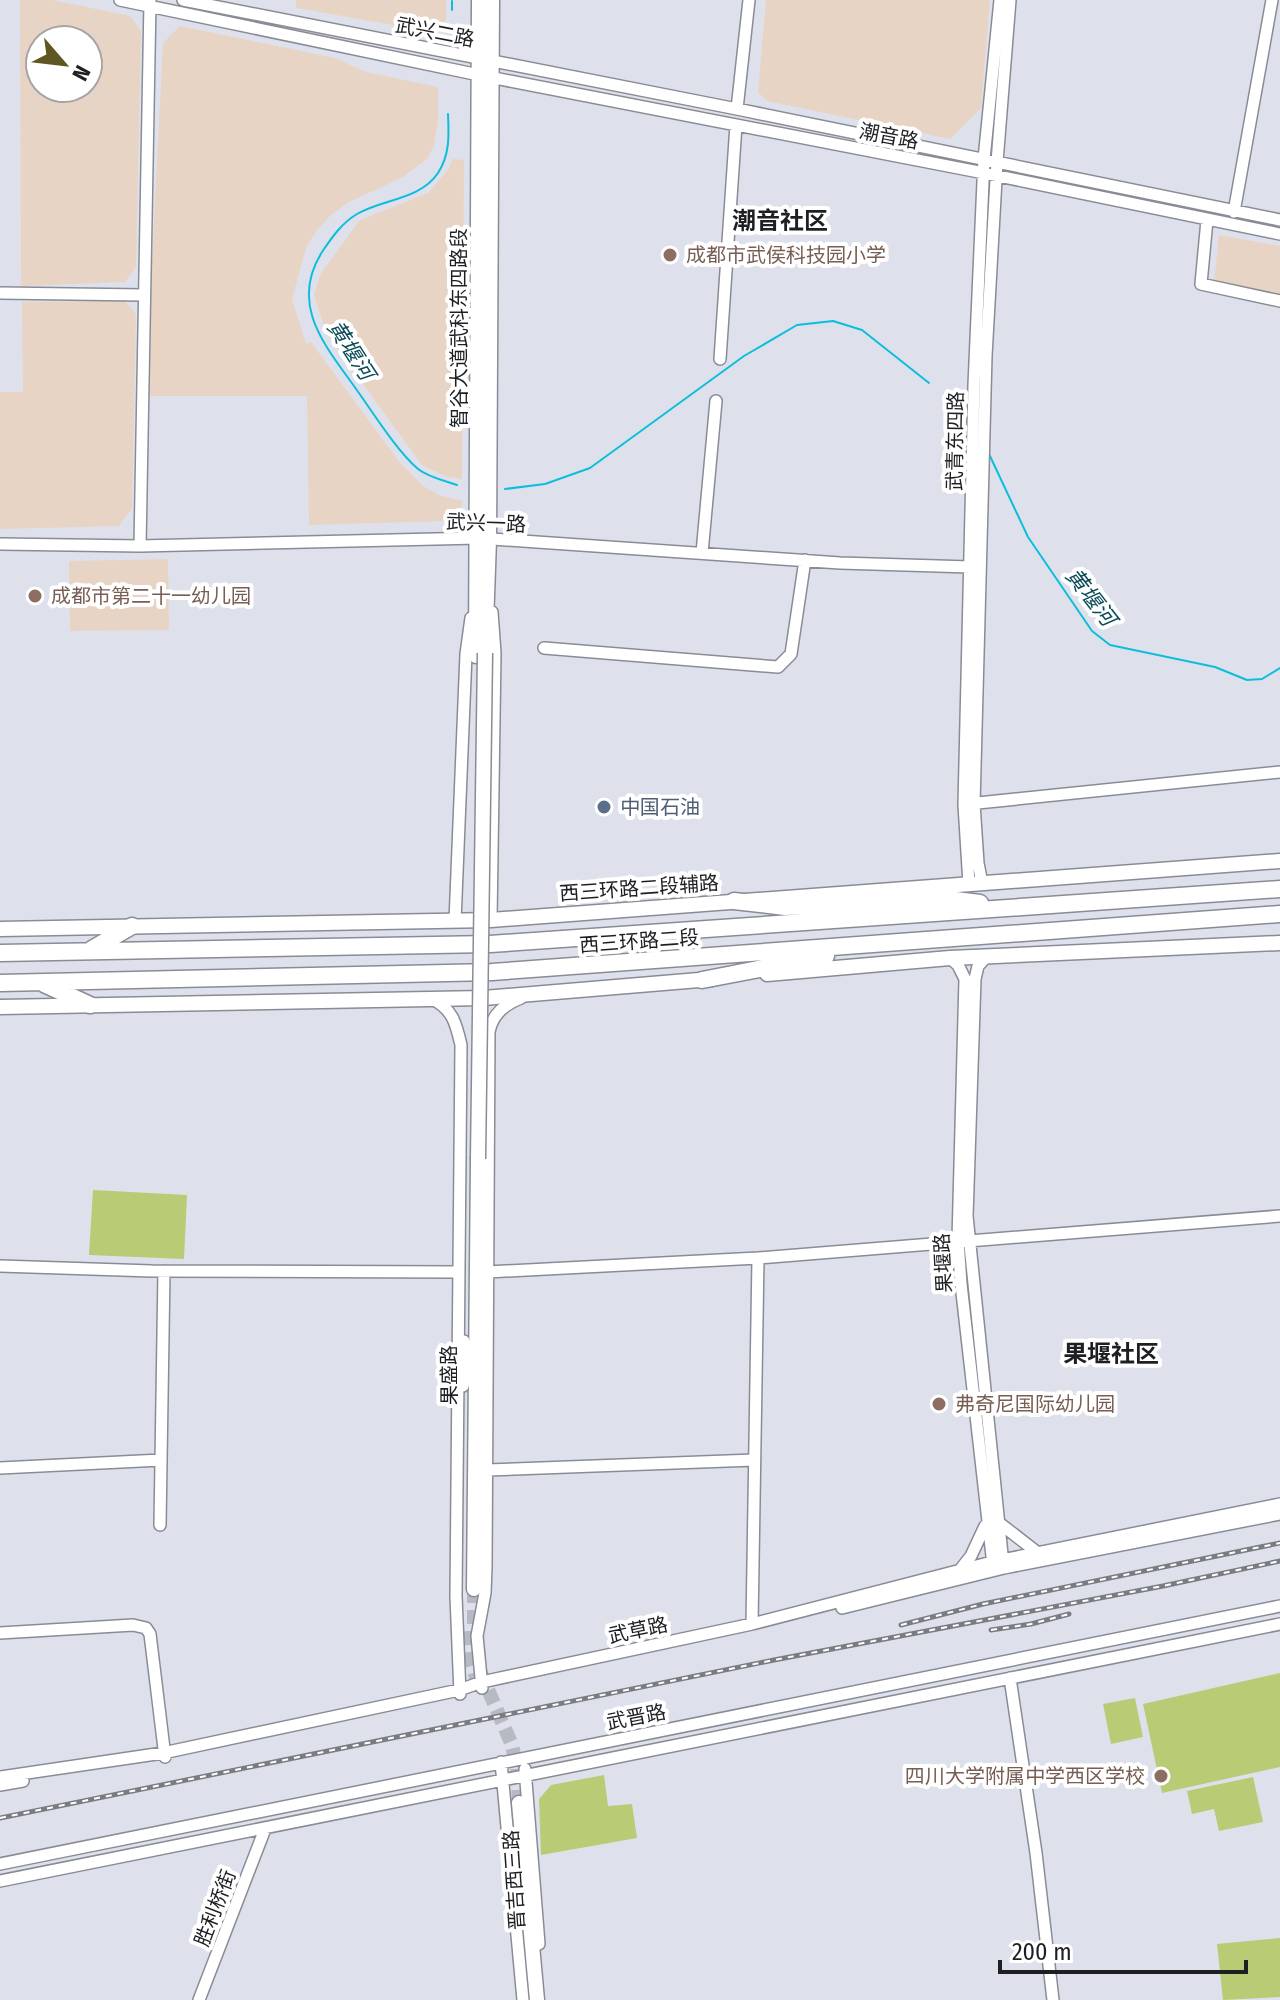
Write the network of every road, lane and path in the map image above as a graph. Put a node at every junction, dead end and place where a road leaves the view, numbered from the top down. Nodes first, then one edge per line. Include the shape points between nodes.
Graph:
1 (120, 0) edge
2 (183, 0) edge
3 (479, 0) edge
4 (492, 0) edge
5 (749, 0) edge
6 (1000, 0) edge
7 (1010, 0) edge
8 (1272, 0) edge
9 (150, 3) edge
10 (485, 68) junction
11 (737, 109) junction
12 (736, 125) junction
13 (990, 160) junction
14 (990, 174) junction
15 (1234, 212) junction
16 (1207, 220) junction
17 (1280, 220) edge
18 (1280, 234) edge
19 (0, 293) edge
20 (143, 295) junction
21 (1280, 301) edge
22 (720, 359) dead end
23 (716, 401) dead end
24 (484, 539) junction
25 (0, 544) edge
26 (140, 546) junction
27 (702, 553) junction
28 (805, 560) junction
29 (970, 567) junction
30 (482, 582) junction
31 (544, 648) dead end
32 (1280, 772) edge
33 (969, 804) junction
34 (1280, 861) edge
35 (976, 884) junction
36 (1280, 889) edge
37 (734, 901) junction
38 (1018, 907) junction
39 (1280, 914) edge
40 (491, 920) junction
41 (455, 921) junction
42 (132, 926) junction
43 (0, 929) edge
44 (904, 941) junction
45 (1280, 943) edge
46 (88, 952) junction
47 (0, 953) edge
48 (987, 956) junction
49 (950, 958) junction
50 (702, 980) junction
51 (38, 982) junction
52 (0, 983) edge
53 (530, 994) junction
54 (432, 999) junction
55 (90, 1005) junction
56 (0, 1007) edge
57 (1280, 1216) edge
58 (964, 1240) junction
59 (758, 1258) junction
60 (0, 1266) edge
61 (164, 1271) junction
62 (459, 1272) junction
63 (488, 1272) junction
64 (459, 1308) junction
65 (488, 1312) junction
66 (473, 1367) junction
67 (459, 1401) junction
68 (488, 1405) junction
69 (161, 1460) junction
70 (754, 1460) junction
71 (0, 1468) edge
72 (487, 1470) junction
73 (1280, 1504) edge
74 (1280, 1514) edge
75 (993, 1522) junction
76 (160, 1525) dead end
77 (1038, 1553) junction
78 (998, 1565) junction
79 (960, 1570) junction
80 (470, 1590) tunnel mouth
81 (1280, 1606) edge
82 (752, 1624) junction
83 (1280, 1624) edge
84 (0, 1633) edge
85 (1010, 1678) junction
86 (482, 1685) junction
87 (460, 1693) junction
88 (164, 1755) junction
89 (524, 1758) junction
90 (501, 1762) junction
91 (526, 1774) junction
92 (0, 1777) edge
93 (502, 1780) junction
94 (0, 1785) edge
95 (265, 1829) junction
96 (0, 1864) edge
97 (0, 1881) edge
98 (199, 2000) edge
99 (523, 2000) edge
100 (531, 2000) edge
101 (540, 2000) edge
102 (1053, 2000) edge

1 - 9 street
2 - 10 street, 武兴二路
3 - 10 main road, 智谷大道武科东四路段
4 - 10 main road, 智谷大道武科东四路段
5 - 11 street
6 - 13 street, 武青东四路
7 - 13 street, 武青东四路
8 - 15 street
9 - 10 street
9 - 20 street
10 - 11 street, 潮音路
10 - 12 street, 潮音路
10 - 24 main road, 智谷大道武科东四路段
11 - 13 street, 潮音路
12 - 14 street, 潮音路
12 - 22 street
13 - 14 street, 武青东四路
13 - 15 street, 潮音路
14 - 16 street, 潮音路
14 - 29 street, 武青东四路 via 974,385
14 - 33 street, 武青东四路
15 - 17 street, 潮音路
16 - 18 street, 潮音路
16 - 21 street via 1201,284
19 - 20 street
20 - 26 street
23 - 27 street
24 - 26 street, 武兴一路
24 - 27 street, 武兴一路
24 - 30 main road, 智谷大道武科东四路段
25 - 26 street, 武兴一路
27 - 28 street, 武兴一路
28 - 29 street, 武兴一路
28 - 31 street via 791,654 778,667
29 - 33 street, 武青东四路
30 - 40 street via 495,653
30 - 41 street via 466,654
30 - 66 main road, 果盛路
32 - 33 street
33 - 35 street, 武青东四路
34 - 35 main road, 西三环路二段辅路
35 - 37 main road, 西三环路二段辅路
36 - 38 highway, 西三环路二段
37 - 38 highway via 785,907 947,899
37 - 40 main road, 西三环路二段辅路
38 - 46 highway, 西三环路二段 via 490,944
39 - 44 highway, 西三环路二段
40 - 41 main road, 西三环路二段辅路
41 - 42 main road, 西三环路二段辅路
42 - 43 main road, 西三环路二段辅路
42 - 46 highway
44 - 50 highway
44 - 51 highway, 西三环路二段 via 492,972
45 - 48 main road
46 - 47 highway, 西三环路二段
48 - 49 main road
48 - 58 street, 果堰路 via 975,979
49 - 50 main road
49 - 58 street, 果堰路 via 965,979
50 - 53 main road
51 - 52 highway, 西三环路二段
51 - 55 highway
53 - 54 main road
53 - 63 street via 504,1007 490,1024
54 - 55 main road
54 - 62 street via 448,1008 461,1045
55 - 56 main road
57 - 58 street
58 - 59 street
58 - 75 street, 果堰路
59 - 63 street
59 - 70 street
60 - 61 street
61 - 62 street
61 - 69 street
62 - 64 street
63 - 65 street
64 - 66 street
64 - 67 street
65 - 66 street
65 - 68 street
66 - 67 street
66 - 68 street
66 - 80 main road, 果盛路
67 - 87 street
68 - 72 street
69 - 71 street
69 - 76 street
70 - 72 street
70 - 82 street
72 - 86 street via 485,1593 477,1636
73 - 77 street, 武草路
74 - 78 street, 武草路
75 - 77 street
75 - 78 street, 果堰路
75 - 79 street
77 - 78 street, 武草路
78 - 79 street, 武草路
78 - 86 street, 武草路 via 746,1633
79 - 82 street, 武草路
81 - 89 street, 武晋路
82 - 86 street, 武草路
83 - 85 street, 武晋路
84 - 88 street via 146,1628
85 - 91 street, 武晋路
85 - 102 street
86 - 87 street, 武草路
87 - 88 street, 武草路
88 - 92 street, 武草路
88 - 94 street, 武草路
89 - 90 street, 武晋路
89 - 91 street, 晋吉西三路
90 - 93 street, 晋吉西三路
90 - 96 street, 武晋路
91 - 93 street, 武晋路
91 - 101 street, 晋吉西三路
93 - 95 street, 武晋路
93 - 99 street, 晋吉西三路
95 - 97 street, 武晋路
95 - 98 street, 胜利桥街
100 - 101 main road, 晋吉西三路 via 516,1803

